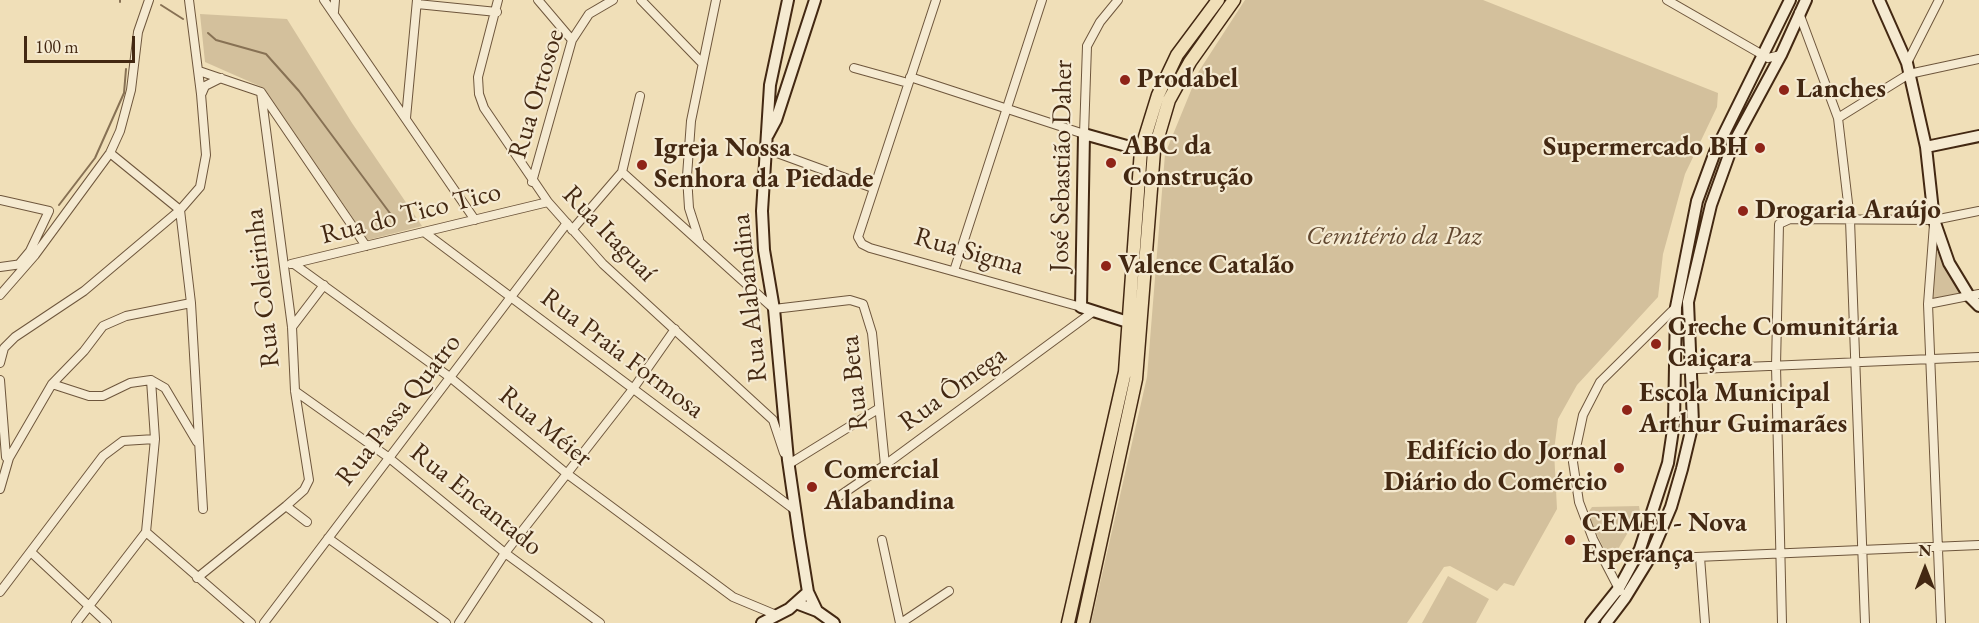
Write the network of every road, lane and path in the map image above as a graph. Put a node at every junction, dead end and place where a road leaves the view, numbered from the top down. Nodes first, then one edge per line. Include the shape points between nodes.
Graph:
1 (149, 0) edge
2 (189, 0) edge
3 (324, 0) edge
4 (335, 0) edge
5 (498, 0) edge
6 (538, 0) edge
7 (614, 0) edge
8 (641, 0) edge
9 (717, 0) edge
10 (788, 0) edge
11 (815, 0) edge
12 (936, 0) edge
13 (1042, 0) edge
14 (1118, 0) edge
15 (1218, 0) edge
16 (1234, 0) edge
17 (1667, 0) edge
18 (1790, 0) edge
19 (1806, 0) edge
20 (1879, 0) edge
21 (1939, 0) edge
22 (417, 2) edge
23 (334, 12) junction
24 (497, 12) junction
25 (1799, 13) junction
26 (572, 40) junction
27 (1763, 55) junction
28 (1781, 55) junction
29 (1979, 59) edge
30 (702, 63) junction
31 (854, 68) dead end
32 (1908, 68) junction
33 (199, 71) junction
34 (221, 78) junction
35 (909, 80) junction
36 (261, 92) junction
37 (201, 94) junction
38 (640, 96) dead end
39 (1007, 109) junction
40 (406, 118) junction
41 (1838, 118) junction
42 (1084, 134) junction
43 (1979, 136) edge
44 (766, 143) junction
45 (1926, 147) junction
46 (1141, 150) junction
47 (110, 153) junction
48 (622, 172) junction
49 (532, 182) junction
50 (873, 188) junction
51 (0, 200) edge
52 (548, 202) junction
53 (180, 210) junction
54 (1979, 211) edge
55 (475, 220) junction
56 (1850, 220) junction
57 (1935, 220) junction
58 (569, 226) junction
59 (424, 232) junction
60 (699, 240) junction
61 (366, 246) junction
62 (22, 264) junction
63 (294, 264) junction
64 (284, 266) junction
65 (0, 267) edge
66 (954, 272) junction
67 (324, 285) junction
68 (0, 295) edge
69 (1974, 295) edge
70 (511, 298) junction
71 (191, 303) junction
72 (1928, 304) junction
73 (1979, 306) edge
74 (1081, 307) junction
75 (1676, 307) junction
76 (774, 309) junction
77 (1094, 311) junction
78 (1135, 324) junction
79 (292, 327) junction
80 (675, 329) junction
81 (2, 347) edge
82 (1979, 357) edge
83 (1933, 361) junction
84 (0, 363) edge
85 (1857, 363) junction
86 (1776, 366) junction
87 (1675, 370) junction
88 (1689, 370) junction
89 (451, 378) junction
90 (0, 380) edge
91 (151, 380) junction
92 (52, 384) junction
93 (633, 389) junction
94 (295, 391) junction
95 (878, 409) junction
96 (155, 439) junction
97 (199, 445) junction
98 (5, 457) edge
99 (388, 457) junction
100 (788, 462) junction
101 (885, 465) junction
102 (566, 473) junction
103 (0, 489) edge
104 (835, 499) dead end
105 (1658, 502) junction
106 (286, 506) junction
107 (1671, 507) junction
108 (203, 508) dead end
109 (795, 510) junction
110 (307, 522) dead end
111 (146, 532) junction
112 (328, 538) junction
113 (882, 540) dead end
114 (1979, 544) edge
115 (1939, 548) junction
116 (1863, 550) junction
117 (32, 553) junction
118 (505, 553) junction
119 (1780, 554) junction
120 (1700, 557) junction
121 (1649, 559) junction
122 (197, 578) junction
123 (1618, 588) junction
124 (0, 592) edge
125 (808, 592) junction
126 (946, 592) dead end
127 (1625, 598) junction
128 (796, 603) junction
129 (89, 606) junction
130 (817, 611) junction
131 (774, 614) junction
132 (76, 623) edge
133 (107, 623) edge
134 (251, 623) edge
135 (264, 623) edge
136 (446, 623) edge
137 (459, 623) edge
138 (600, 623) edge
139 (762, 623) edge
140 (834, 623) edge
141 (901, 623) edge
142 (1068, 623) edge
143 (1083, 623) edge
144 (1591, 623) edge
145 (1606, 623) edge
146 (1704, 623) edge
147 (1782, 623) edge
148 (1865, 623) edge
149 (1941, 623) edge

1 - 47 street via 138,32 131,90
2 - 33 street
3 - 23 street
4 - 23 street
5 - 24 street, Rua Itaguaí
6 - 26 street
7 - 26 street, Rua Ortosoe via 589,14
8 - 30 street
9 - 30 street
10 - 44 street, Rua Alabandina via 770,85
11 - 44 street
12 - 35 street
13 - 39 street
14 - 42 street, José Sebastião Daher via 1087,46
15 - 46 main road via 1177,56 1158,95
16 - 78 main road via 1190,62 1169,100 1154,151
17 - 27 street
18 - 27 street
19 - 25 street
20 - 32 street
21 - 32 street
22 - 24 street
22 - 40 street
23 - 40 street
24 - 49 street, Rua Itaguaí via 478,77 479,94
25 - 28 street
25 - 41 street
26 - 49 street, Rua Ortosoe
27 - 28 street via 1772,59
27 - 75 street via 1715,152 1697,201
28 - 88 street via 1733,144 1711,205 1688,302
29 - 32 street
30 - 60 street via 691,121 687,176 689,208
31 - 35 street
32 - 41 street
32 - 45 street
33 - 34 street
33 - 37 street
34 - 36 street
34 - 37 street via 205,86
35 - 39 street
35 - 50 street
36 - 61 street
36 - 64 street, Rua Coleirinha
37 - 53 street via 205,173 200,187
38 - 48 street
39 - 42 street
39 - 66 street
40 - 55 street
41 - 56 street
42 - 46 street
42 - 74 street, José Sebastião Daher
43 - 45 street
44 - 50 street
44 - 76 street, Rua Alabandina via 762,211
45 - 57 street
46 - 78 main road
47 - 53 street
47 - 62 street
48 - 58 street, Rua Passa Quatro
48 - 60 street
49 - 52 street, Rua Itaguaí
50 - 66 street, Rua Sigma via 858,237 862,244
51 - 62 street via 47,208 49,214
52 - 55 street, Rua do Tico Tico
52 - 58 street, Rua Itaguaí
53 - 71 street
53 - 81 street via 84,291
54 - 57 street
55 - 59 street, Rua do Tico Tico
56 - 57 street
56 - 85 street
56 - 86 street via 1782,221 1778,228
57 - 69 street via 1949,263
57 - 72 street
58 - 70 street, Rua Passa Quatro
58 - 80 street, Rua Itaguaí via 603,264
59 - 61 street, Rua do Tico Tico
59 - 70 street, Rua Praia Formosa
60 - 76 street
61 - 63 street, Rua do Tico Tico
62 - 65 street
62 - 68 street
63 - 64 street, Rua do Tico Tico
63 - 67 street, Rua Méier
64 - 79 street, Rua Coleirinha
66 - 74 street, Rua Sigma
67 - 79 street
67 - 89 street, Rua Méier
69 - 72 street
69 - 73 street
70 - 89 street, Rua Passa Quatro
70 - 93 street, Rua Praia Formosa
71 - 92 street via 114,320 104,326
71 - 97 street
72 - 83 street
74 - 77 street, Rua Sigma
75 - 87 street
75 - 123 street via 1600,382 1583,415 1573,462 1579,502
76 - 95 street, Rua Beta via 858,301 867,311 872,333
76 - 100 street, Rua Alabandina
77 - 78 street, Rua Sigma
77 - 101 street, Rua Ômega
78 - 142 main road
78 - 143 main road via 1136,379
79 - 94 street, Rua Coleirinha
80 - 93 street
80 - 100 street, Rua Itaguaí via 773,420
81 - 84 street
82 - 83 street
83 - 85 street
83 - 115 street
85 - 86 street
85 - 116 street
86 - 88 street
86 - 119 street
87 - 88 street
87 - 105 street via 1674,423
88 - 107 street via 1693,423
89 - 99 street, Rua Passa Quatro
89 - 102 street, Rua Méier
90 - 98 street
91 - 92 street via 130,382 103,396 88,396
91 - 96 street
91 - 97 street via 165,388
92 - 98 street
93 - 102 street
93 - 109 street, Rua Praia Formosa
94 - 99 street, Rua Encantado
94 - 106 street, Rua Coleirinha via 309,480
95 - 100 street
95 - 101 street, Rua Beta
96 - 111 street
96 - 117 street via 123,441 104,456
97 - 108 street
98 - 103 street
99 - 112 street, Rua Passa Quatro
99 - 118 street, Rua Encantado
100 - 109 street, Rua Alabandina
101 - 104 street, Rua Ômega
102 - 118 street
102 - 131 street, Rua Méier via 733,597
105 - 107 street
105 - 123 street via 1640,549
106 - 110 street
106 - 122 street
107 - 121 street
109 - 125 street, Rua Alabandina
111 - 122 street
111 - 129 street
112 - 135 street, Rua Passa Quatro
112 - 136 street
113 - 141 street
114 - 115 street
115 - 116 street
115 - 149 street
116 - 119 street
116 - 148 street
117 - 124 street
117 - 129 street
118 - 137 street
118 - 138 street, Rua Encantado
119 - 120 street
119 - 147 street
120 - 121 street
120 - 146 street
121 - 127 street
122 - 134 street
123 - 127 street
123 - 144 street
125 - 128 street
125 - 130 street, Rua Alabandina
126 - 141 street
127 - 145 street
128 - 130 street
128 - 131 street
129 - 132 street
129 - 133 street
130 - 140 street
131 - 139 street

